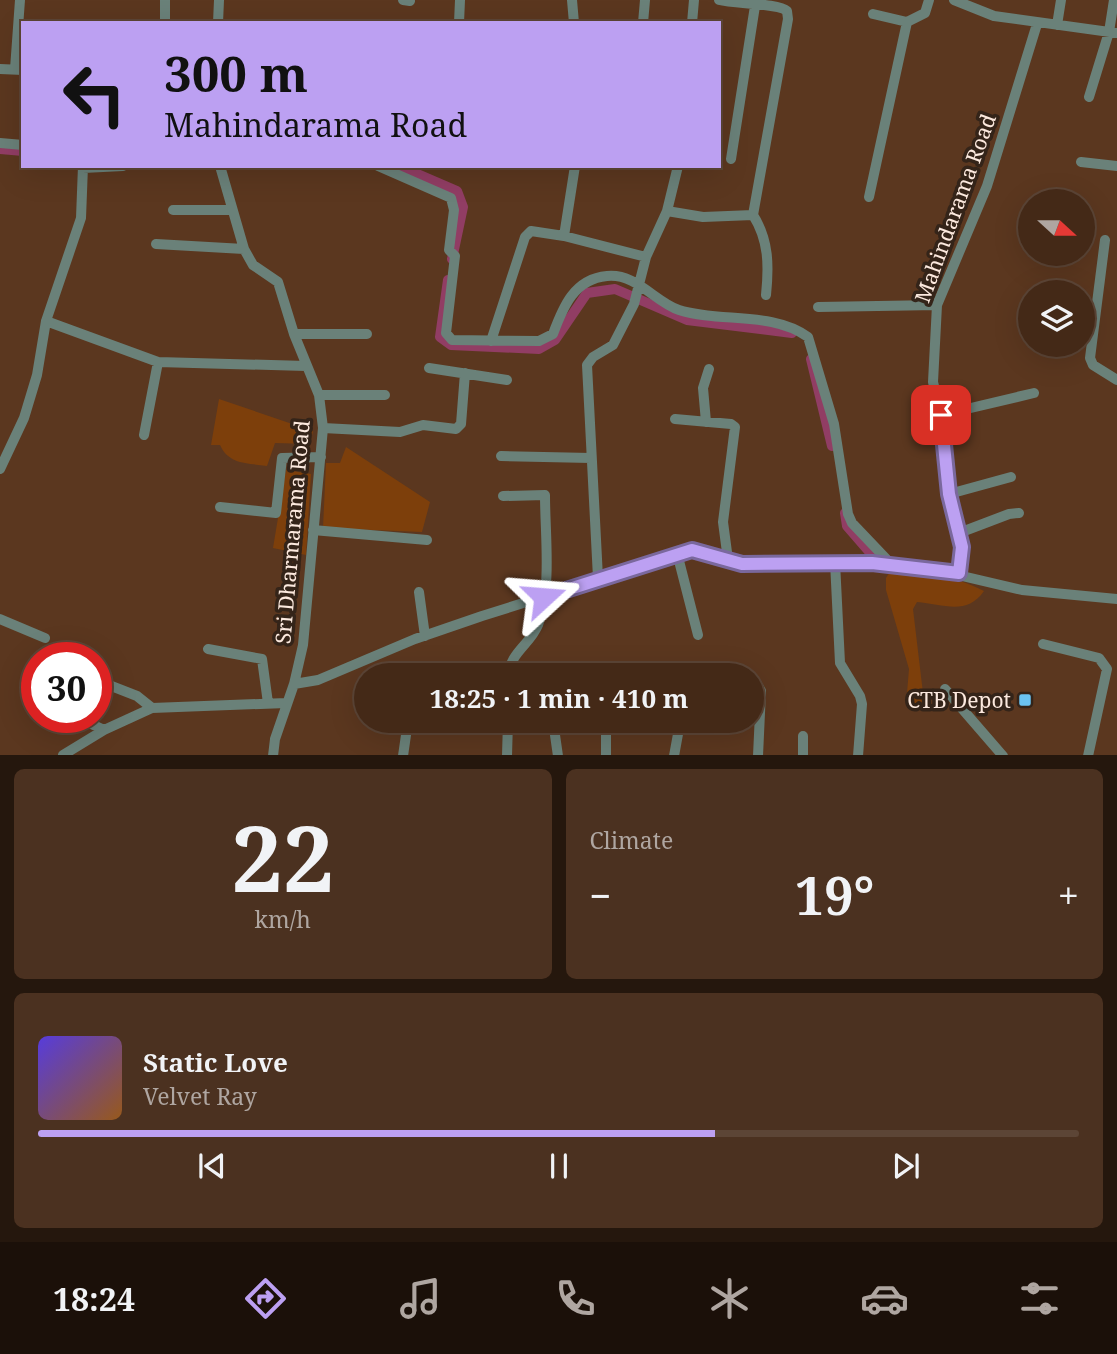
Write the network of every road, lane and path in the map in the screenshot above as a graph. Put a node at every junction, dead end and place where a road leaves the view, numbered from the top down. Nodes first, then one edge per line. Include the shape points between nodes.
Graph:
1 (20, 0) edge
2 (165, 0) edge
3 (219, 0) edge
4 (403, 0) edge
5 (460, 0) edge
6 (572, 0) edge
7 (645, 0) edge
8 (694, 0) edge
9 (719, 0) edge
10 (929, 0) edge
11 (954, 0) edge
12 (1061, 0) edge
13 (1114, 0) edge
14 (410, 1) edge
15 (755, 6) junction
16 (873, 14) dead end
17 (165, 21) edge
18 (218, 21) edge
19 (459, 21) edge
20 (575, 21) edge
21 (643, 21) edge
22 (692, 21) edge
23 (907, 22) junction
24 (1037, 24) junction
25 (1057, 25) junction
26 (1113, 32) edge
27 (0, 69) edge
28 (19, 69) edge
29 (1089, 97) dead end
30 (0, 143) edge
31 (21, 145) edge
32 (731, 159) dead end
33 (1081, 162) dead end
34 (1117, 166) edge
35 (83, 168) edge
36 (221, 168) edge
37 (383, 168) edge
38 (575, 168) edge
39 (678, 168) edge
40 (869, 197) dead end
41 (232, 209) junction
42 (173, 210) dead end
43 (667, 211) junction
44 (753, 215) junction
45 (564, 236) junction
46 (1105, 240) dead end
47 (156, 244) dead end
48 (244, 249) junction
49 (646, 257) junction
50 (639, 289) junction
51 (766, 295) dead end
52 (937, 305) junction
53 (818, 307) dead end
54 (46, 321) junction
55 (294, 334) junction
56 (367, 334) dead end
57 (491, 341) junction
58 (158, 362) junction
59 (306, 366) junction
60 (429, 368) dead end
61 (709, 369) dead end
62 (465, 373) junction
63 (507, 380) dead end
64 (1117, 380) edge
65 (1034, 393) dead end
66 (319, 395) junction
67 (385, 395) dead end
68 (941, 415) junction
69 (675, 419) dead end
70 (706, 422) junction
71 (323, 428) junction
72 (144, 435) dead end
73 (501, 456) dead end
74 (321, 457) junction
75 (591, 458) junction
76 (0, 469) edge
77 (1011, 477) dead end
78 (949, 494) junction
79 (503, 496) dead end
80 (220, 507) dead end
81 (1020, 513) dead end
82 (313, 530) junction
83 (959, 533) junction
84 (427, 540) dead end
85 (677, 553) junction
86 (728, 560) junction
87 (835, 562) junction
88 (892, 565) junction
89 (959, 573) junction
90 (598, 578) junction
91 (419, 592) dead end
92 (544, 597) junction
93 (1117, 599) edge
94 (0, 619) edge
95 (698, 635) dead end
96 (425, 636) junction
97 (45, 638) dead end
98 (1043, 645) dead end
99 (208, 649) dead end
100 (511, 663) edge
101 (294, 684) junction
102 (112, 686) edge
103 (945, 689) dead end
104 (268, 703) junction
105 (286, 703) junction
106 (152, 708) junction
107 (112, 726) edge
108 (99, 733) edge
109 (406, 733) edge
110 (508, 733) edge
111 (555, 733) edge
112 (606, 733) edge
113 (678, 733) edge
114 (759, 733) edge
115 (803, 736) dead end
116 (63, 755) edge
117 (273, 755) edge
118 (402, 755) edge
119 (507, 755) edge
120 (558, 755) edge
121 (606, 755) edge
122 (674, 755) edge
123 (758, 755) edge
124 (803, 755) edge
125 (858, 755) edge
126 (1003, 755) edge
127 (1088, 755) edge

1 - 28 street
2 - 17 street
3 - 18 street
4 - 14 street
5 - 19 street
6 - 20 street
7 - 21 street
8 - 22 street
9 - 15 street
10 - 23 street via 925,13
11 - 24 street via 993,16
12 - 25 street
13 - 26 street
15 - 32 street
15 - 44 street via 785,8 788,19
16 - 23 street
23 - 40 street
24 - 25 street
24 - 52 street, Mahindarama Road via 987,186
25 - 26 street
26 - 29 street
27 - 28 street
30 - 31 street
33 - 34 street
35 - 54 street via 80,218
36 - 41 street, Sri Dharmarama Road
37 - 57 street via 451,198 446,333 452,340
38 - 45 street
39 - 43 street
41 - 42 street
41 - 48 street, Sri Dharmarama Road
43 - 44 street via 703,217
43 - 49 street
44 - 51 street via 765,235
45 - 49 street
45 - 57 street via 531,231 525,237
46 - 64 street via 1090,358 1093,365
47 - 48 street
48 - 55 street, Sri Dharmarama Road via 253,265 278,282
49 - 50 street
50 - 57 street via 609,276 581,284 564,304 553,334 539,341
50 - 75 street via 613,345 587,365
50 - 88 street via 676,309 784,324 808,337 834,425 848,514
52 - 53 street
52 - 68 street, Mahindarama Road via 933,382
54 - 58 street
54 - 76 street via 24,418
55 - 56 street
55 - 59 street, Sri Dharmarama Road
58 - 59 street
58 - 72 street
59 - 66 street, Sri Dharmarama Road
60 - 62 street
61 - 70 street via 703,388
62 - 63 street
62 - 71 street via 461,424 456,429 424,425 400,432
65 - 68 street
66 - 67 street
66 - 71 street, Sri Dharmarama Road
68 - 78 street, Mahindarama Road
69 - 70 street
70 - 86 street via 731,424 737,432 723,522
71 - 74 street, Sri Dharmarama Road
73 - 75 street
74 - 80 street via 282,458 276,513
74 - 82 street, Sri Dharmarama Road
75 - 90 street
77 - 78 street
78 - 83 street, Mahindarama Road
79 - 92 street via 545,495
81 - 83 street
82 - 84 street
82 - 101 street, Sri Dharmarama Road via 303,645
83 - 89 street, Mahindarama Road
85 - 86 street via 692,550
85 - 90 street
85 - 95 street
86 - 87 street via 742,564
87 - 88 street
87 - 125 street via 840,663 862,704
88 - 89 street
89 - 93 street via 1022,590
90 - 92 street
91 - 96 street
92 - 96 street
92 - 100 street via 537,626
94 - 97 street
96 - 101 street via 318,680
98 - 127 street via 1105,662
99 - 104 street via 262,659
101 - 105 street, Sri Dharmarama Road
102 - 106 street
103 - 126 street
104 - 105 street
104 - 106 street
105 - 117 street, Sri Dharmarama Road
106 - 107 street
108 - 116 street
109 - 118 street
110 - 119 street
111 - 120 street
112 - 121 street
113 - 122 street
114 - 123 street
115 - 124 street

